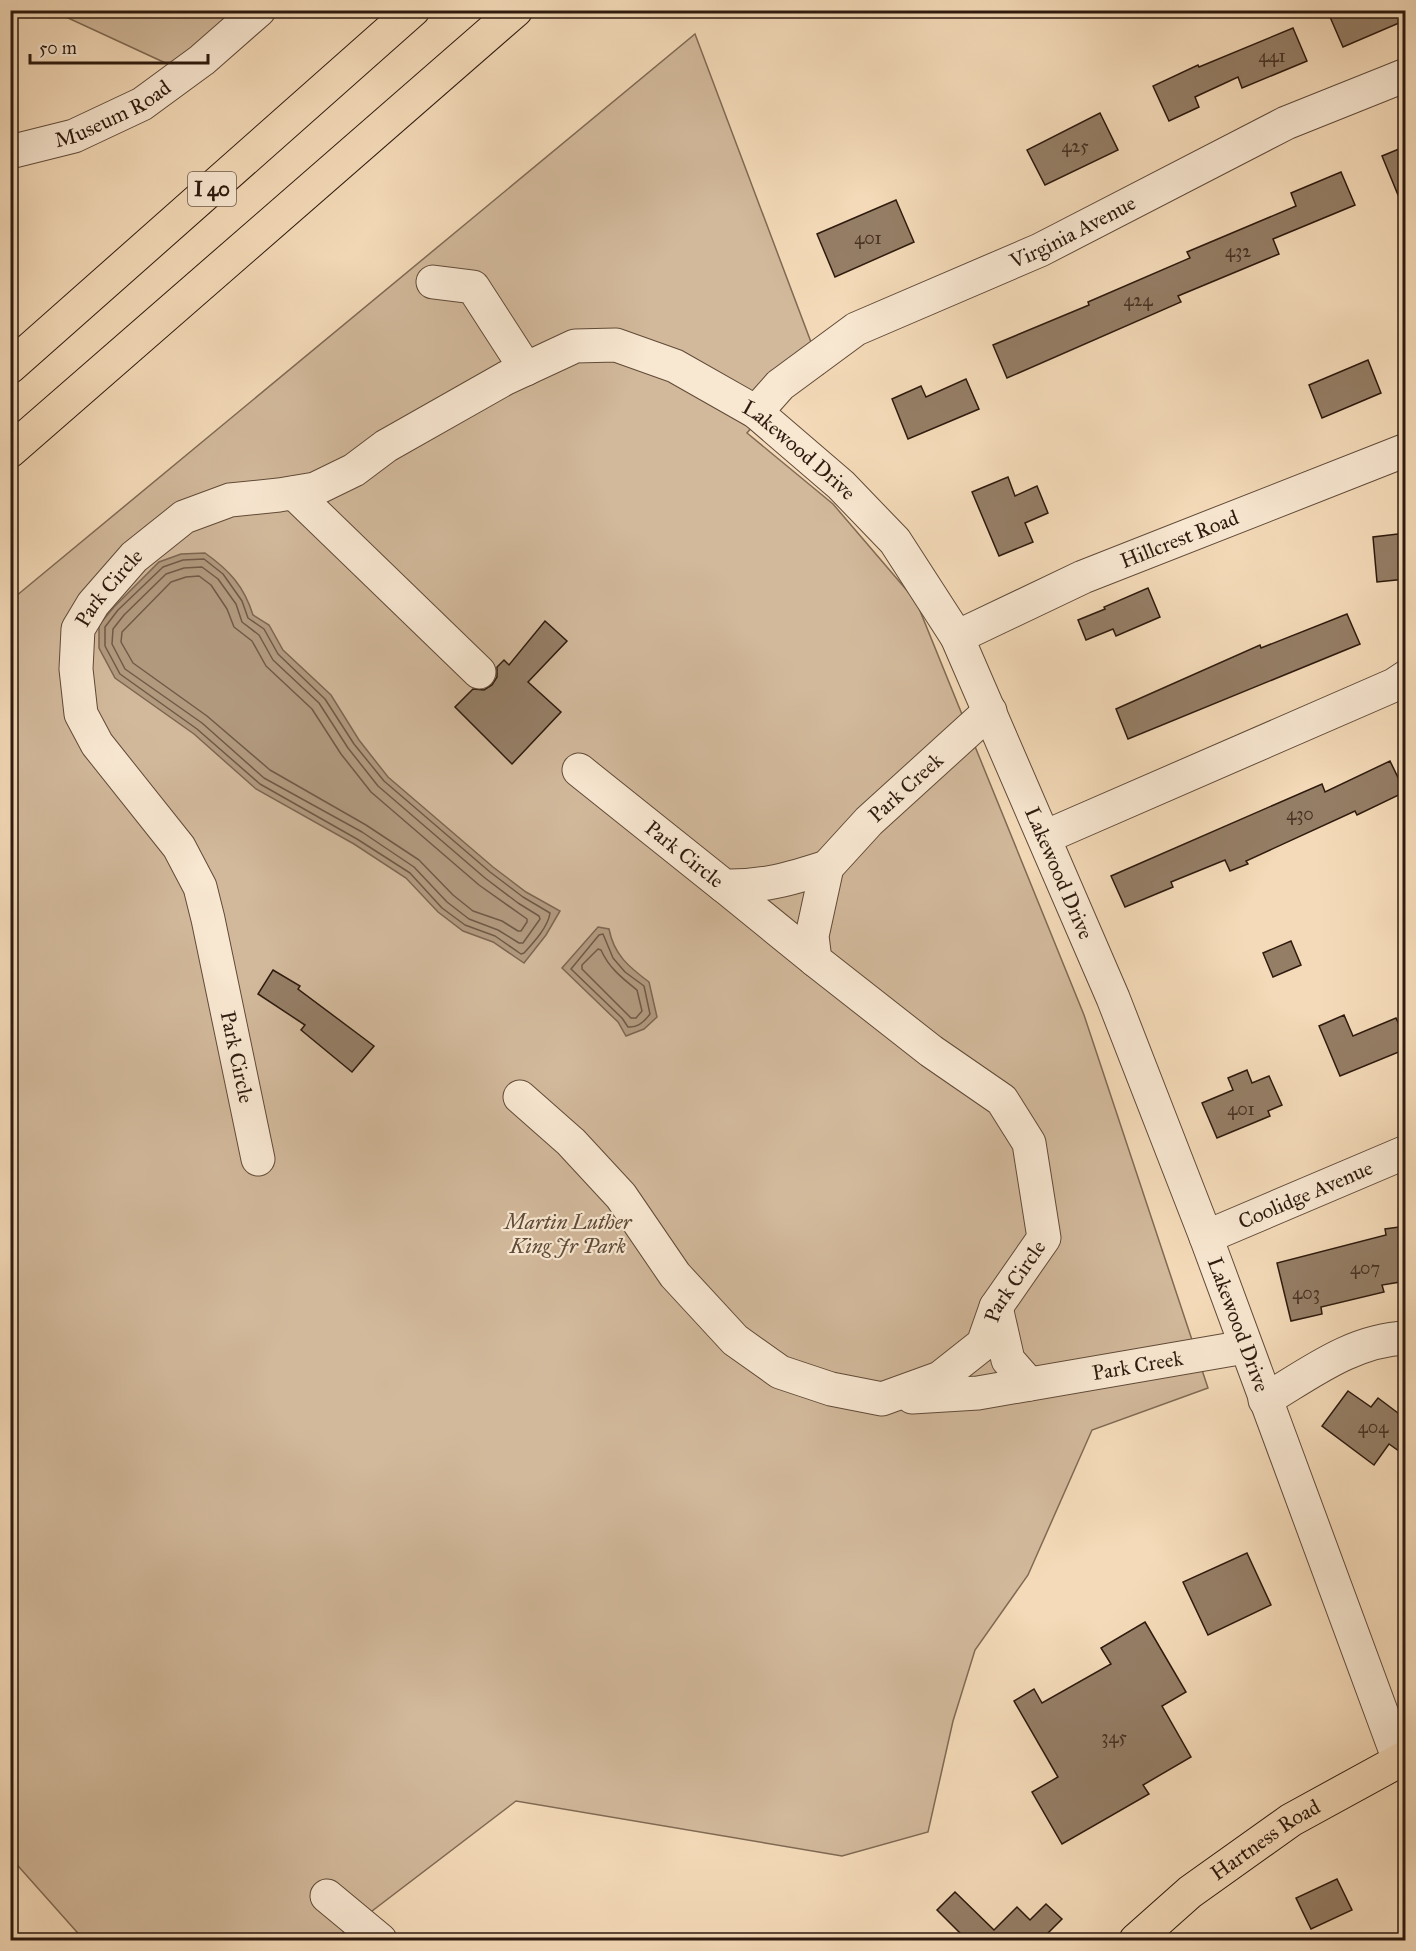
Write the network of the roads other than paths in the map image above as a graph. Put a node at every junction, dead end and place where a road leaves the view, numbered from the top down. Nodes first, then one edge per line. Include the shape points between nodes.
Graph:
1 (259, 10) edge
2 (413, 10) edge
3 (516, 10) edge
4 (1406, 75) edge
5 (10, 152) edge
6 (433, 282) dead end
7 (10, 367) edge
8 (526, 369) junction
9 (756, 412) junction
10 (1406, 450) edge
11 (10, 451) edge
12 (294, 493) junction
13 (957, 637) junction
14 (479, 672) dead end
15 (1406, 677) edge
16 (990, 711) junction
17 (579, 770) dead end
18 (1045, 837) junction
19 (827, 867) junction
20 (724, 886) junction
21 (815, 960) junction
22 (520, 1097) dead end
23 (1406, 1152) edge
24 (258, 1159) dead end
25 (1206, 1237) junction
26 (996, 1307) junction
27 (1406, 1338) edge
28 (1245, 1347) junction
29 (1029, 1384) junction
30 (882, 1399) junction
31 (1265, 1400) junction
32 (1402, 1758) edge
33 (327, 1896) dead end
34 (380, 1941) edge
35 (1137, 1941) edge

1 - 5 street, Museum Road via 142,104 74,136
2 - 7 main road, I 40
3 - 11 main road
4 - 9 street, Virginia Avenue via 1286,123 1040,250 856,329 780,385
6 - 8 street via 473,287
8 - 9 street, Lakewood Drive via 575,346 616,345 675,366
8 - 12 street, Park Circle via 386,446 354,470 315,489
9 - 13 street, Lakewood Drive via 841,485 895,542
10 - 13 street, Hillcrest Road via 1083,577
12 - 14 street
12 - 24 street, Park Circle via 230,500 184,517 134,557 93,604 78,629 76,650 81,714 97,744 179,847 200,887
13 - 16 street, Lakewood Drive
15 - 18 street
16 - 18 street, Lakewood Drive
16 - 19 street, Park Creek via 869,821
17 - 20 street, Park Circle
18 - 25 street, Lakewood Drive
19 - 20 street, Park Circle via 781,882
19 - 21 street via 812,936
20 - 21 street
21 - 26 street, Park Circle via 931,1051 1002,1100 1029,1143 1044,1238
22 - 30 street via 571,1142 621,1196 675,1275 735,1340 780,1372 831,1389
23 - 25 street, Coolidge Avenue
25 - 28 street, Lakewood Drive
26 - 29 street via 1008,1360
26 - 30 street, Park Circle via 983,1344 940,1378
27 - 31 street via 1361,1346
28 - 29 street, Park Creek
28 - 31 street, Lakewood Drive
29 - 30 street, Park Creek via 978,1393
31 - 32 street, Lakewood Drive
32 - 35 main road, Hartness Road via 1291,1820 1190,1892
33 - 34 street

